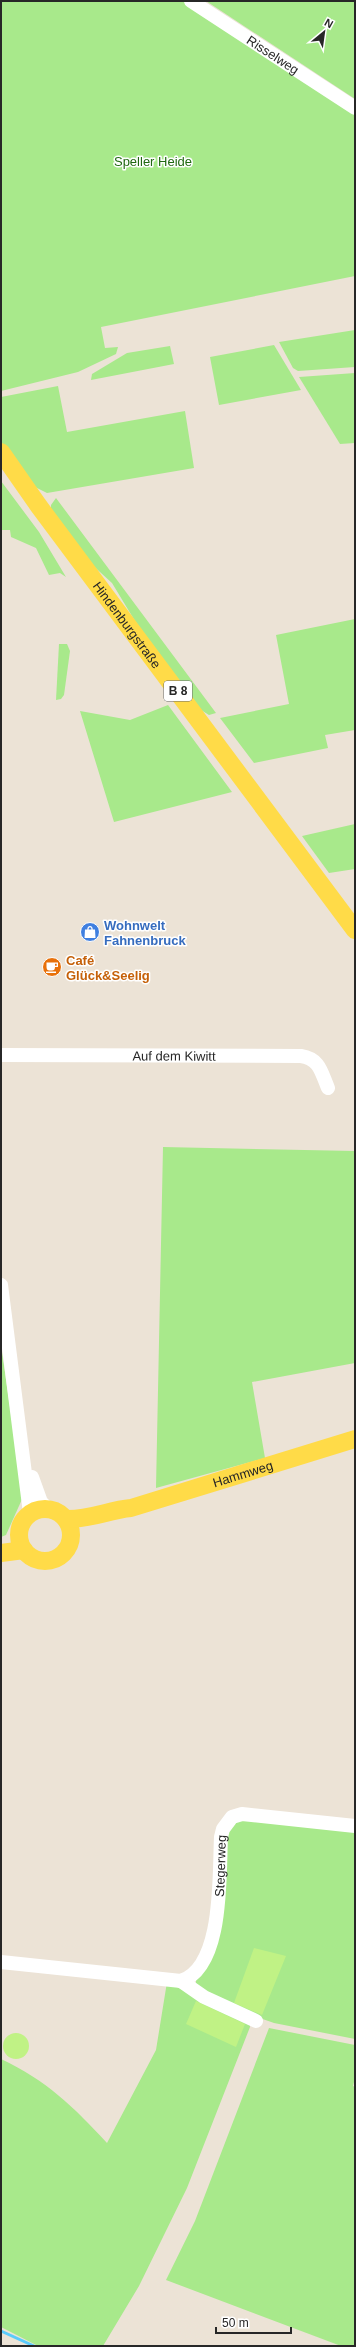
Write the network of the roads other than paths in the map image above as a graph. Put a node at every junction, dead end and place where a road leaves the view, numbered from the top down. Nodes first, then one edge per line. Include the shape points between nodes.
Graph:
1 (191, 1) edge
2 (355, 108) edge
3 (1, 452) edge
4 (355, 930) edge
5 (1, 1055) edge
6 (328, 1088) dead end
7 (1, 1285) edge
8 (355, 1439) edge
9 (24, 1452) junction
10 (48, 1509) junction
11 (30, 1514) junction
12 (69, 1526) junction
13 (21, 1542) junction
14 (1, 1543) edge
15 (1, 1553) edge
16 (355, 1826) edge
17 (1, 1962) edge
18 (181, 1980) junction
19 (256, 2021) dead end

1 - 2 street, Risselweg
3 - 4 main road, Hindenburgstraße / B 8
5 - 6 street, Auf dem Kiwitt via 311,1057 318,1065
7 - 9 street
8 - 12 main road, Hammweg via 131,1508 119,1515
9 - 10 street via 37,1493
9 - 11 street
10 - 11 main road via 38,1509
10 - 12 main road via 54,1510
11 - 13 main road via 22,1523
12 - 13 main road via 71,1541 63,1554 50,1560 35,1559
13 - 14 main road
13 - 15 main road
16 - 18 street, Stegerweg via 242,1814 232,1817 223,1829 221,1837 212,1940 202,1966 190,1978
17 - 18 street
18 - 19 street via 204,1997

